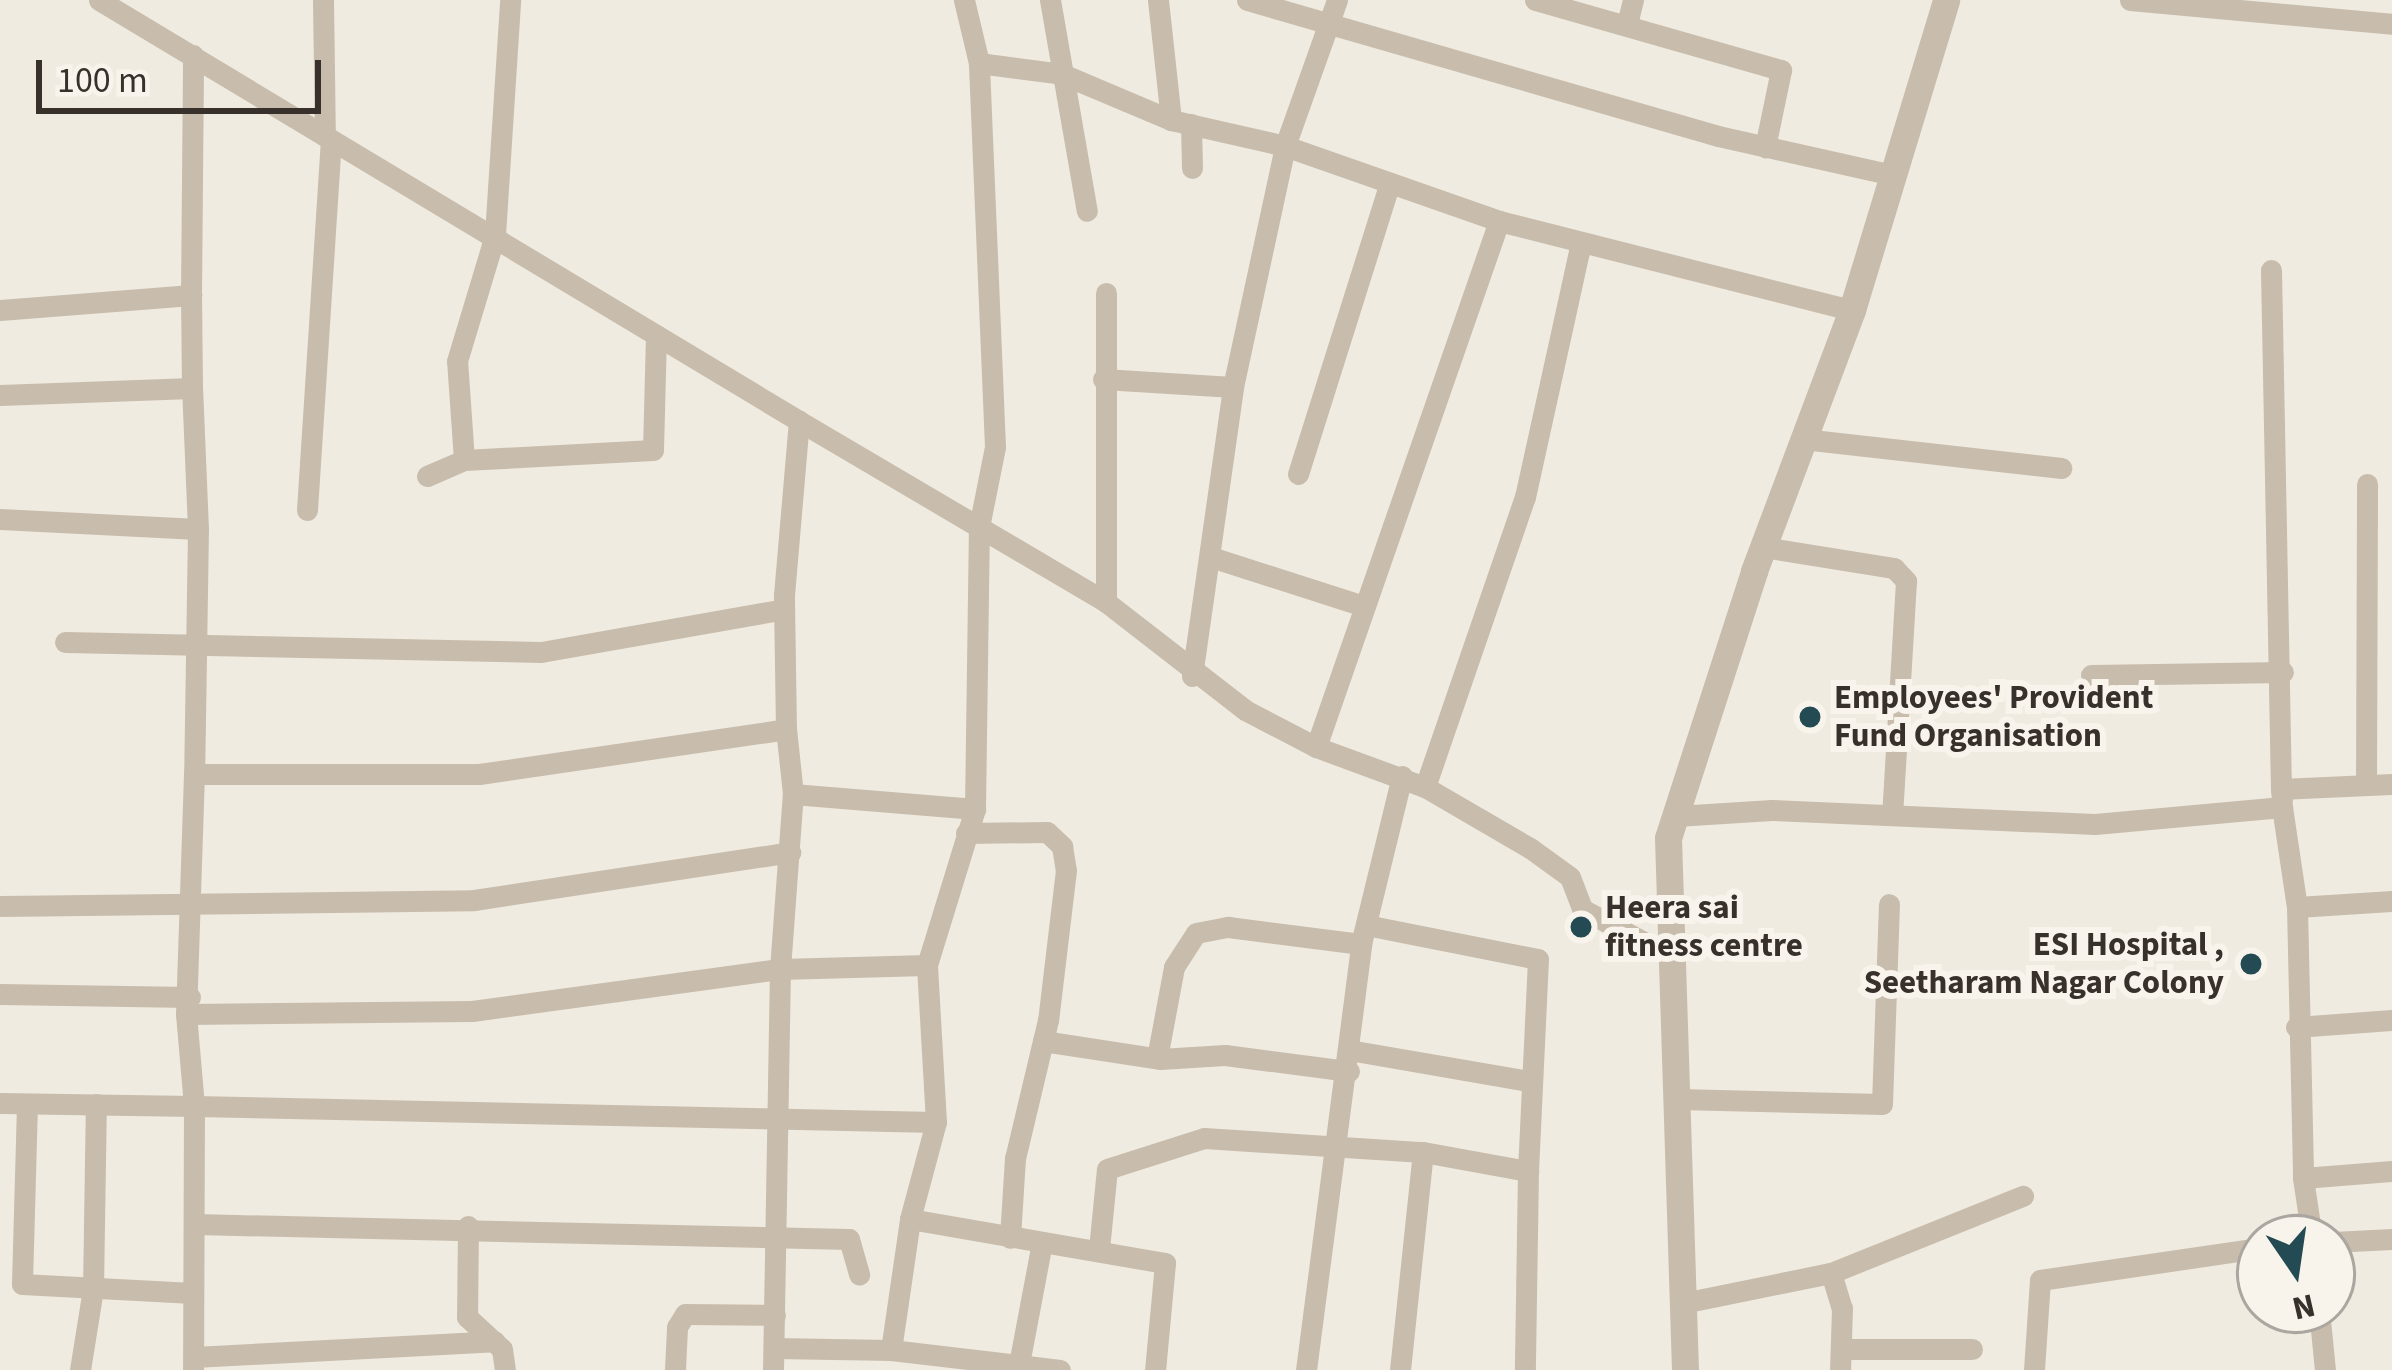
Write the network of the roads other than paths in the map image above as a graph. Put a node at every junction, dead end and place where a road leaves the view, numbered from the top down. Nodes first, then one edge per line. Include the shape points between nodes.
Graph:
1 (100, 0) edge
2 (323, 0) edge
3 (510, 0) edge
4 (964, 0) edge
5 (1050, 0) edge
6 (1158, 0) edge
7 (1247, 0) edge
8 (1534, 0) edge
9 (1633, 0) edge
10 (1946, 0) edge
11 (2130, 0) edge
12 (2238, 5) edge
13 (1335, 11) edge
14 (1627, 24) junction
15 (2392, 24) edge
16 (193, 55) junction
17 (979, 63) junction
18 (1062, 74) junction
19 (1181, 122) junction
20 (328, 138) junction
21 (1285, 146) junction
22 (1766, 147) junction
23 (1192, 168) dead end
24 (1893, 175) junction
25 (1390, 183) junction
26 (1087, 212) dead end
27 (1499, 221) junction
28 (495, 235) junction
29 (1581, 243) junction
30 (2271, 270) dead end
31 (1106, 293) dead end
32 (191, 295) junction
33 (0, 310) edge
34 (1852, 310) junction
35 (656, 335) junction
36 (1103, 379) junction
37 (1233, 387) junction
38 (192, 388) junction
39 (0, 395) edge
40 (800, 421) junction
41 (1803, 439) junction
42 (464, 460) junction
43 (2061, 469) dead end
44 (1298, 474) dead end
45 (427, 476) dead end
46 (2367, 484) dead end
47 (307, 510) dead end
48 (0, 518) edge
49 (979, 527) junction
50 (198, 529) junction
51 (1763, 548) junction
52 (1214, 558) junction
53 (1106, 602) junction
54 (1360, 605) junction
55 (784, 609) junction
56 (65, 642) dead end
57 (197, 650) junction
58 (2283, 671) junction
59 (2091, 675) dead end
60 (1192, 676) junction
61 (786, 729) junction
62 (1316, 747) junction
63 (194, 774) junction
64 (1402, 776) junction
65 (2366, 784) junction
66 (2392, 784) edge
67 (1425, 787) junction
68 (794, 794) junction
69 (2282, 798) junction
70 (975, 809) junction
71 (1892, 815) junction
72 (1676, 816) junction
73 (966, 832) junction
74 (790, 852) junction
75 (195, 898) junction
76 (2392, 901) edge
77 (1889, 904) dead end
78 (0, 907) edge
79 (2297, 907) junction
80 (1364, 934) junction
81 (1670, 956) junction
82 (927, 965) junction
83 (780, 969) junction
84 (0, 994) edge
85 (188, 1006) junction
86 (2392, 1020) edge
87 (2296, 1028) junction
88 (1043, 1041) junction
89 (1157, 1058) junction
90 (1349, 1060) junction
91 (1528, 1082) junction
92 (1678, 1099) junction
93 (0, 1103) edge
94 (27, 1104) junction
95 (96, 1104) junction
96 (194, 1106) junction
97 (777, 1113) junction
98 (937, 1122) junction
99 (1339, 1144) junction
100 (1423, 1152) junction
101 (1528, 1171) junction
102 (2392, 1171) edge
103 (2303, 1178) junction
104 (2023, 1196) dead end
105 (2308, 1214) edge
106 (910, 1220) junction
107 (195, 1224) junction
108 (468, 1226) junction
109 (780, 1236) junction
110 (1010, 1238) junction
111 (2392, 1239) edge
112 (2356, 1241) edge
113 (1042, 1242) junction
114 (1099, 1249) junction
115 (2236, 1251) edge
116 (1831, 1273) junction
117 (860, 1275) dead end
118 (11, 1282) edge
119 (93, 1289) junction
120 (193, 1293) junction
121 (1683, 1304) junction
122 (775, 1315) junction
123 (2321, 1334) edge
124 (495, 1342) junction
125 (1972, 1349) dead end
126 (892, 1350) junction
127 (773, 1359) edge
128 (1840, 1360) edge
129 (194, 1363) edge
130 (1019, 1364) junction
131 (80, 1370) edge
132 (505, 1370) edge
133 (674, 1370) edge
134 (1060, 1370) edge
135 (1155, 1370) edge
136 (1306, 1370) edge
137 (1400, 1370) edge
138 (1525, 1370) edge
139 (1685, 1370) edge
140 (2034, 1370) edge
141 (2324, 1370) edge

1 - 16 street
2 - 20 street
3 - 28 street
4 - 17 street
5 - 18 street
6 - 19 street
7 - 13 street
8 - 14 street
9 - 14 street
10 - 24 street
11 - 12 street
12 - 15 street
13 - 21 street
13 - 22 street
14 - 22 street via 1781,70
16 - 20 street
16 - 32 street
17 - 18 street
17 - 49 street via 997,363 995,447
18 - 19 street
18 - 26 street
19 - 21 street
19 - 23 street
20 - 28 street
20 - 47 street
21 - 25 street
21 - 37 street
22 - 24 street
24 - 34 street
25 - 27 street
25 - 44 street
27 - 29 street
27 - 54 street
28 - 35 street
28 - 42 street via 457,361
29 - 34 street
29 - 67 street via 1525,497
30 - 58 street
31 - 36 street
32 - 33 street
32 - 38 street
34 - 41 street
35 - 40 street
35 - 42 street via 653,450
36 - 37 street
36 - 53 street
37 - 52 street
38 - 39 street
38 - 50 street
40 - 49 street
40 - 55 street
41 - 43 street
41 - 51 street
42 - 45 street
46 - 65 street
48 - 50 street
49 - 53 street
49 - 70 street
50 - 57 street
51 - 71 street via 1894,568 1906,581
51 - 72 street
52 - 54 street
52 - 60 street
53 - 60 street
54 - 62 street
55 - 57 street via 541,652
55 - 61 street
56 - 57 street
57 - 63 street
58 - 59 street
58 - 69 street
60 - 62 street
61 - 63 street via 479,774
61 - 68 street
62 - 64 street
63 - 75 street
64 - 67 street
64 - 80 street
65 - 66 street
65 - 69 street
67 - 81 street via 1570,877 1582,909
68 - 70 street
68 - 74 street
69 - 71 street via 2095,824
69 - 79 street
70 - 73 street
71 - 72 street
72 - 81 street via 1668,838
73 - 82 street
73 - 88 street via 1047,832 1062,846
74 - 75 street via 474,900
74 - 83 street
75 - 78 street
75 - 85 street
76 - 79 street
77 - 92 street via 1882,1103
79 - 87 street
80 - 89 street via 1228,927 1196,933 1174,967
80 - 90 street
80 - 91 street via 1538,959
81 - 92 street
82 - 83 street
82 - 98 street
83 - 85 street via 472,1011
83 - 97 street
84 - 85 street
85 - 96 street
86 - 87 street
87 - 103 street
88 - 89 street
88 - 110 street via 1015,1158
89 - 90 street
90 - 91 street
90 - 99 street
91 - 101 street
92 - 121 street
93 - 94 street
94 - 95 street
94 - 118 street
95 - 96 street
95 - 119 street
96 - 97 street
96 - 107 street
97 - 98 street
97 - 109 street
98 - 106 street
99 - 100 street
99 - 114 street via 1212,1136 1110,1167
99 - 136 street
100 - 101 street
100 - 137 street
101 - 138 street
102 - 103 street
103 - 105 street
104 - 116 street
106 - 110 street
106 - 126 street
107 - 108 street
107 - 120 street
108 - 109 street
108 - 124 street via 467,1317
109 - 117 street via 849,1239
109 - 122 street
110 - 113 street
111 - 112 street
113 - 114 street
113 - 130 street
114 - 135 street via 1166,1264
115 - 140 street via 2040,1280
116 - 121 street
116 - 128 street via 1843,1308
118 - 119 street
119 - 120 street
119 - 131 street
120 - 129 street
121 - 139 street
122 - 127 street
122 - 133 street via 685,1315 676,1327
123 - 141 street
124 - 129 street
124 - 132 street
125 - 128 street
126 - 127 street
126 - 130 street
130 - 134 street

